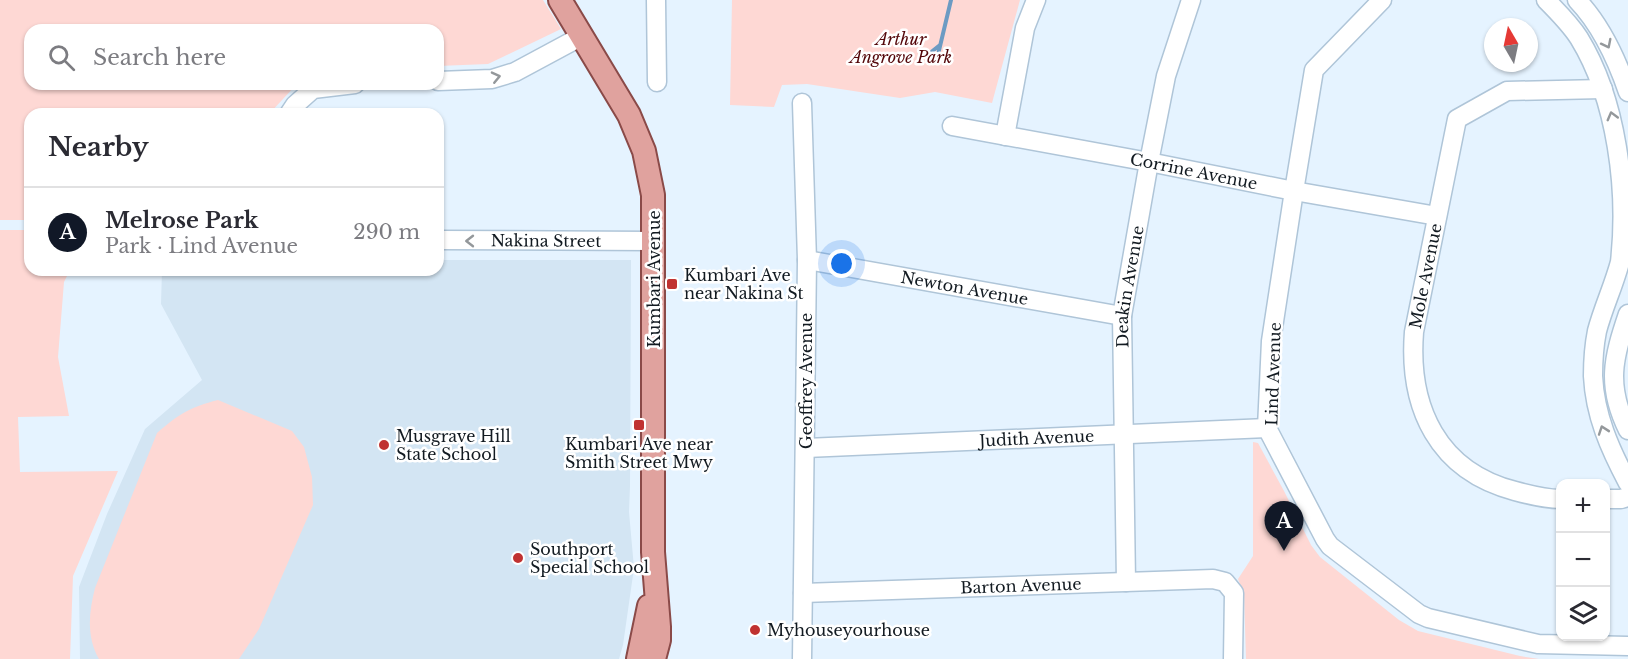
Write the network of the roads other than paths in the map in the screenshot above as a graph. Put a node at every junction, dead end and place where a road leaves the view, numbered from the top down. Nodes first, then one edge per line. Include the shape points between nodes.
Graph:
1 (560, 0) edge
2 (656, 0) edge
3 (1036, 0) edge
4 (1191, 0) edge
5 (1382, 0) edge
6 (1546, 0) edge
7 (1577, 0) edge
8 (582, 36) junction
9 (444, 81) edge
10 (657, 82) dead end
11 (1603, 89) junction
12 (312, 90) edge
13 (1628, 92) edge
14 (802, 103) dead end
15 (293, 108) edge
16 (952, 126) dead end
17 (1005, 136) junction
18 (1149, 162) junction
19 (1294, 191) junction
20 (1627, 195) edge
21 (1437, 216) junction
22 (444, 240) edge
23 (654, 241) junction
24 (807, 260) junction
25 (1628, 314) edge
26 (1122, 316) junction
27 (1268, 428) junction
28 (1628, 430) edge
29 (1124, 434) junction
30 (806, 447) junction
31 (1628, 483) edge
32 (1628, 497) edge
33 (1556, 498) edge
34 (1610, 499) edge
35 (654, 581) junction
36 (1126, 582) junction
37 (803, 593) junction
38 (1628, 646) edge
39 (638, 659) edge
40 (654, 659) edge
41 (802, 659) edge
42 (1233, 659) edge

1 - 8 main road, Kumbari Avenue
2 - 10 street
3 - 17 street via 1025,28
4 - 18 street, Deakin Avenue via 1166,76
5 - 19 street, Lind Avenue via 1314,70
6 - 11 street via 1579,38
7 -> 13 street via 1601,32
9 -> 8 street via 492,79 515,72
8 - 23 main road, Kumbari Avenue via 629,115 644,151 653,195
20 -> 11 street via 1616,132
11 - 21 street, Mole Avenue via 1507,91 1457,119
12 - 15 street
14 - 24 street, Geoffrey Avenue
16 - 17 street, Corrine Avenue
17 - 18 street, Corrine Avenue
18 - 19 street, Corrine Avenue
18 - 26 street, Deakin Avenue
19 - 21 street, Corrine Avenue
19 - 27 street, Lind Avenue via 1271,341
31 -> 20 street via 1600,423 1593,369 1597,333 1620,261
21 - 33 street, Mole Avenue via 1413,349 1416,389 1426,420 1447,452 1481,479 1523,494
23 -> 22 street, Nakina Street
23 - 35 main road, Kumbari Avenue
24 - 26 street, Newton Avenue
24 - 30 street, Geoffrey Avenue
25 - 28 street via 1616,352 1614,375 1618,407
26 - 29 street, Deakin Avenue
27 - 29 street, Judith Avenue
27 - 38 street, Lind Avenue via 1330,546 1419,614 1538,644
29 - 30 street, Judith Avenue
29 - 36 street, Deakin Avenue
30 - 37 street, Geoffrey Avenue
32 - 34 street
35 - 39 main road, Kumbari Avenue
35 - 40 main road, Kumbari Avenue via 659,627
36 - 37 street, Barton Avenue
36 - 42 street, Barton Avenue via 1225,582 1234,592
37 - 41 street, Geoffrey Avenue

